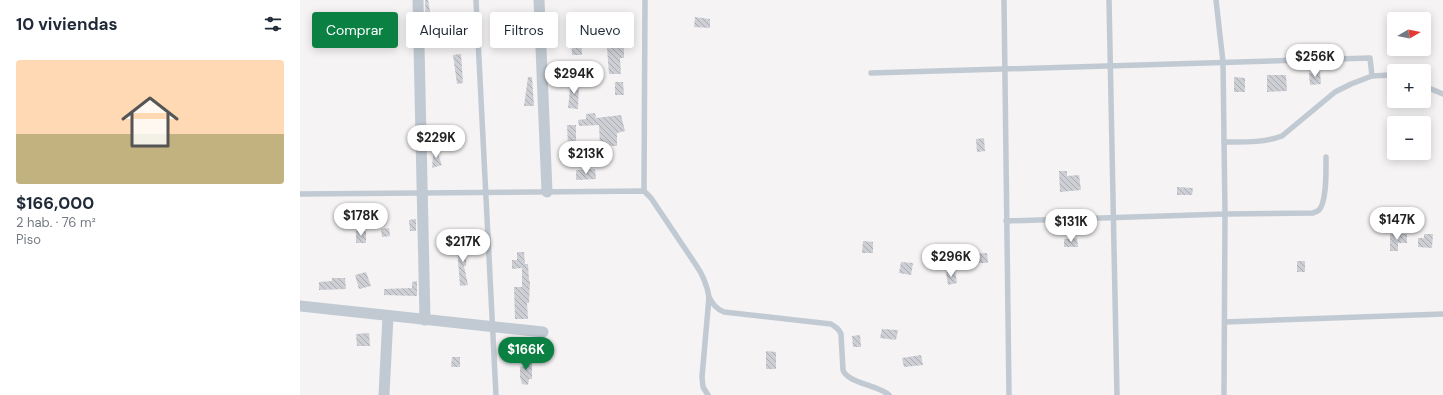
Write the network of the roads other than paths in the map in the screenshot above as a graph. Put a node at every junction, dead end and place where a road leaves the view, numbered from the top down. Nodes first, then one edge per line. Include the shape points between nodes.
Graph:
1 (418, 0) edge
2 (476, 0) edge
3 (539, 0) edge
4 (645, 0) edge
5 (1004, 0) edge
6 (1109, 0) edge
7 (1216, 0) edge
8 (1223, 62) junction
9 (1110, 66) junction
10 (1004, 69) junction
11 (871, 73) dead end
12 (1387, 75) edge
13 (1372, 76) junction
14 (1431, 89) edge
15 (1443, 94) edge
16 (1224, 142) junction
17 (1326, 157) dead end
18 (644, 191) junction
19 (486, 192) junction
20 (547, 192) junction
21 (422, 193) junction
22 (300, 194) edge
23 (1224, 214) junction
24 (1114, 218) junction
25 (1006, 221) junction
26 (709, 297) junction
27 (300, 306) edge
28 (1443, 314) edge
29 (388, 316) junction
30 (425, 320) junction
31 (1225, 322) junction
32 (492, 327) junction
33 (542, 332) dead end
34 (384, 395) edge
35 (496, 395) edge
36 (708, 395) edge
37 (890, 395) edge
38 (1009, 395) edge
39 (1117, 395) edge
40 (1224, 395) edge

1 - 21 street
2 - 19 lane
3 - 20 street
4 - 18 lane
5 - 10 lane
6 - 9 lane
7 - 8 lane
8 - 9 lane
8 - 13 lane via 1370,58
8 - 16 lane
9 - 10 lane
9 - 24 lane
10 - 11 lane
10 - 25 lane
12 - 13 lane
13 - 16 lane via 1335,92 1282,136 1273,140
14 - 15 lane
16 - 23 lane
17 - 23 lane via 1323,204 1319,210 1313,213
18 - 20 lane
18 - 26 lane via 703,275
19 - 20 lane
19 - 21 lane
19 - 32 lane
21 - 22 lane
21 - 30 street
23 - 24 lane
23 - 31 lane
24 - 25 lane
24 - 39 lane
25 - 38 lane
26 - 36 lane via 702,377 703,387
26 - 37 lane via 713,305 724,312 836,326 841,334 844,374 882,389
27 - 29 street
28 - 31 lane
29 - 30 street
29 - 34 street
30 - 32 street
31 - 40 lane
32 - 33 street
32 - 35 lane

